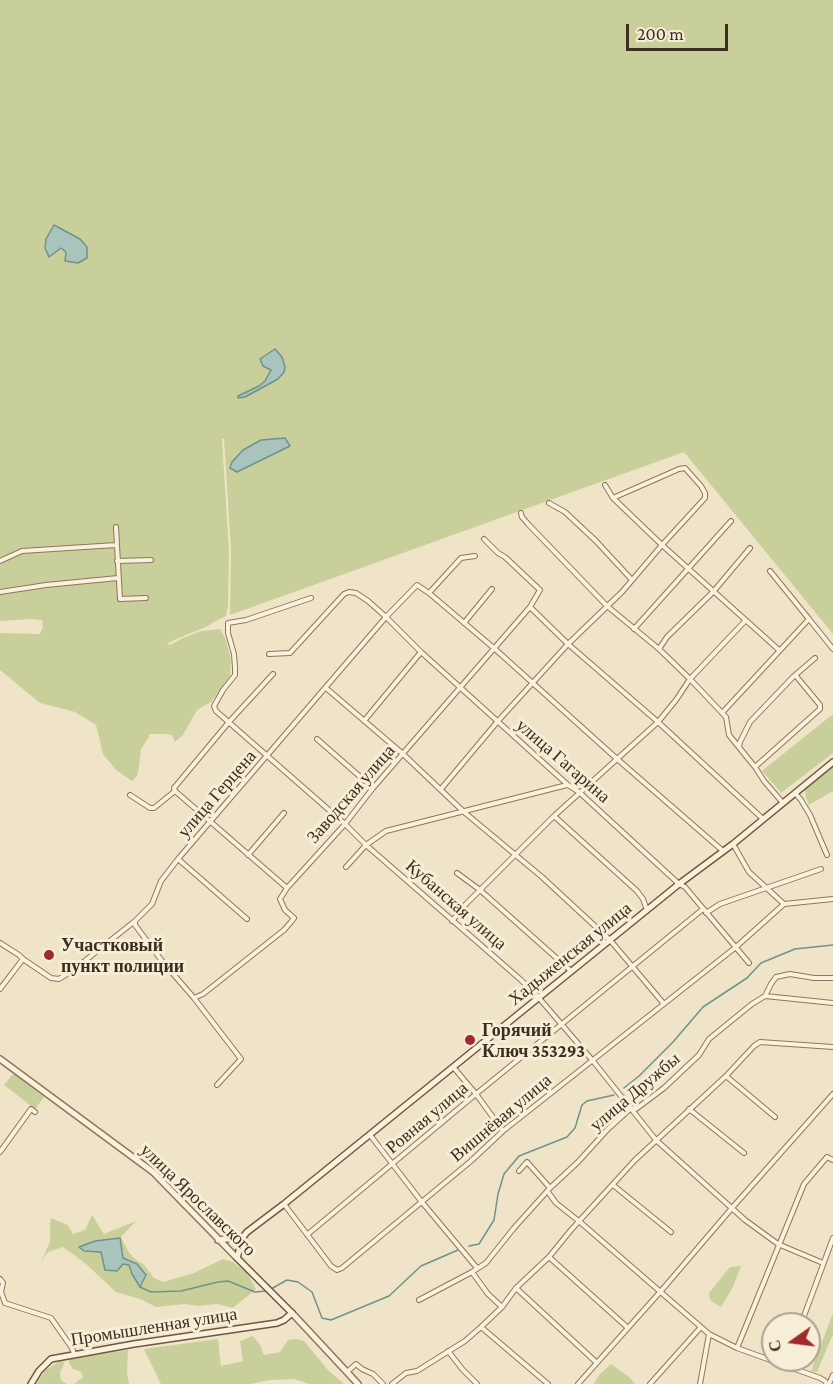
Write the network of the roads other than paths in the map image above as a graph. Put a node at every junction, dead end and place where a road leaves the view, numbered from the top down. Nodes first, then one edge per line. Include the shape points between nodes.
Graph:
1 (604, 485) dead end
2 (613, 498) junction
3 (549, 503) dead end
4 (521, 513) dead end
5 (731, 521) dead end
6 (116, 527) dead end
7 (483, 538) dead end
8 (662, 545) junction
9 (116, 546) junction
10 (750, 548) dead end
11 (475, 556) dead end
12 (152, 560) dead end
13 (0, 561) edge
14 (117, 561) junction
15 (687, 569) junction
16 (770, 571) dead end
17 (118, 578) junction
18 (632, 580) junction
19 (492, 589) dead end
20 (0, 591) edge
21 (713, 592) junction
22 (429, 593) junction
23 (146, 598) dead end
24 (311, 598) dead end
25 (607, 606) junction
26 (530, 607) junction
27 (386, 617) junction
28 (809, 618) junction
29 (745, 621) junction
30 (464, 623) junction
31 (634, 629) junction
32 (568, 644) junction
33 (495, 649) junction
34 (833, 649) edge
35 (659, 650) junction
36 (779, 650) junction
37 (421, 652) junction
38 (269, 654) dead end
39 (815, 658) dead end
40 (273, 674) dead end
41 (796, 676) junction
42 (690, 679) junction
43 (533, 683) junction
44 (326, 688) junction
45 (460, 688) junction
46 (722, 713) junction
47 (364, 721) junction
48 (230, 722) junction
49 (498, 722) junction
50 (658, 722) junction
51 (317, 739) dead end
52 (739, 748) junction
53 (403, 754) junction
54 (267, 756) junction
55 (616, 758) junction
56 (833, 762) edge
57 (755, 767) junction
58 (568, 785) junction
59 (373, 789) junction
60 (441, 789) junction
61 (175, 791) junction
62 (579, 792) junction
63 (795, 793) junction
64 (130, 795) dead end
65 (783, 803) junction
66 (464, 812) junction
67 (284, 813) dead end
68 (554, 816) junction
69 (763, 819) junction
70 (210, 822) junction
71 (345, 824) junction
72 (732, 844) junction
73 (366, 845) junction
74 (723, 851) junction
75 (515, 854) junction
76 (248, 855) junction
77 (827, 855) dead end
78 (178, 859) junction
79 (346, 867) dead end
80 (821, 869) dead end
81 (457, 873) dead end
82 (679, 884) junction
83 (287, 888) junction
84 (766, 888) junction
85 (480, 890) junction
86 (833, 899) edge
87 (784, 904) junction
88 (648, 911) junction
89 (704, 911) junction
90 (247, 919) dead end
91 (135, 921) junction
92 (452, 921) junction
93 (610, 940) junction
94 (0, 943) edge
95 (736, 947) junction
96 (23, 959) junction
97 (749, 963) dead end
98 (633, 966) junction
99 (572, 972) junction
100 (833, 978) edge
101 (0, 989) edge
102 (765, 996) junction
103 (194, 998) junction
104 (539, 998) junction
105 (833, 1003) edge
106 (664, 1004) junction
107 (563, 1024) junction
108 (833, 1047) edge
109 (0, 1059) edge
110 (593, 1060) junction
111 (454, 1068) junction
112 (726, 1076) junction
113 (218, 1085) dead end
114 (476, 1094) junction
115 (833, 1094) edge
116 (631, 1108) junction
117 (689, 1109) junction
118 (35, 1112) dead end
119 (775, 1117) dead end
120 (503, 1131) junction
121 (370, 1135) junction
122 (656, 1140) junction
123 (0, 1152) edge
124 (744, 1153) dead end
125 (833, 1160) edge
126 (392, 1163) junction
127 (519, 1171) dead end
128 (613, 1185) junction
129 (549, 1190) junction
130 (421, 1201) junction
131 (284, 1204) junction
132 (732, 1208) junction
133 (580, 1222) junction
134 (671, 1232) dead end
135 (308, 1234) junction
136 (243, 1237) junction
137 (833, 1238) edge
138 (218, 1240) junction
139 (778, 1244) junction
140 (549, 1257) junction
141 (237, 1258) junction
142 (823, 1263) junction
143 (477, 1268) junction
144 (472, 1272) junction
145 (0, 1279) edge
146 (516, 1288) junction
147 (661, 1292) junction
148 (419, 1300) dead end
149 (502, 1307) junction
150 (805, 1312) edge
151 (292, 1313) junction
152 (482, 1327) junction
153 (701, 1327) junction
154 (628, 1328) junction
155 (709, 1334) junction
156 (737, 1348) junction
157 (448, 1351) junction
158 (74, 1354) junction
159 (761, 1355) edge
160 (597, 1363) junction
161 (347, 1372) junction
162 (807, 1372) edge
163 (833, 1375) edge
164 (31, 1384) edge
165 (358, 1384) edge
166 (383, 1384) edge
167 (392, 1384) edge
168 (477, 1384) edge
169 (548, 1384) edge
170 (578, 1384) edge
171 (650, 1384) edge
172 (700, 1384) edge
173 (828, 1384) edge

1 - 2 street
2 - 8 street
2 - 8 street via 686,468 704,489 705,498
3 - 18 street via 565,512
4 - 25 street
5 - 15 street
6 - 9 street
7 - 26 street, Заводская улица via 540,590
8 - 15 street
8 - 18 street
9 - 13 street via 22,551
9 - 14 street
10 - 21 street
11 - 22 street via 461,558
12 - 14 street
14 - 17 street
15 - 21 street
15 - 31 street
16 - 28 street
17 - 20 street
17 - 23 street via 120,599
18 - 25 street
19 - 30 street
21 - 29 street
21 - 35 street
22 - 27 street, улица Герцена via 417,585
22 - 30 street
24 - 48 street, Кубанская улица via 228,623 235,675 214,706
25 - 31 street
25 - 32 street
26 - 32 street
26 - 33 street, Заводская улица
27 - 37 street, улица Гагарина
27 - 38 street, улица Гагарина via 368,601 349,592 290,653
27 - 44 street, улица Герцена
28 - 34 street
28 - 36 street
29 - 36 street
29 - 42 street
30 - 33 street
31 - 35 street
32 - 43 street
32 - 50 street
33 - 43 street
33 - 45 street, Заводская улица
35 - 42 street
36 - 46 street
37 - 45 street, улица Гагарина
37 - 47 street
39 - 41 street
40 - 48 street
41 - 52 street via 750,722
41 - 57 street via 820,709
42 - 46 street
42 - 50 street
43 - 49 street
43 - 55 street
44 - 47 street
44 - 54 street, улица Герцена
45 - 49 street, улица Гагарина
45 - 53 street, Заводская улица
46 - 52 street via 729,735
47 - 53 street
48 - 54 street, Кубанская улица
48 - 61 street
49 - 58 street, улица Гагарина
49 - 60 street
50 - 55 street
50 - 69 street
51 - 59 street
52 - 57 street
53 - 59 street, Заводская улица
53 - 60 street
54 - 70 street, улица Герцена
54 - 71 street, Кубанская улица
55 - 62 street
55 - 74 street
56 - 63 main road, Хадыженская улица
57 - 65 street
58 - 62 street, улица Гагарина
58 - 66 street
59 - 71 street, Заводская улица
60 - 66 street
61 - 64 street via 154,808
61 - 70 street
62 - 68 street
62 - 82 street, улица Гагарина
63 - 65 main road, Хадыженская улица
63 - 77 street via 810,815
65 - 69 main road, Хадыженская улица
66 - 73 street via 387,831
66 - 75 street
67 - 76 street
68 - 75 street
68 - 88 street via 637,891
69 - 72 main road, Хадыженская улица
70 - 76 street
70 - 78 street, улица Герцена
71 - 73 street, Кубанская улица
71 - 83 street, Заводская улица
72 - 74 main road, Хадыженская улица
72 - 84 street via 749,872
73 - 79 street
73 - 92 street, Кубанская улица
74 - 82 main road, Хадыженская улица
75 - 85 street
75 - 93 street
76 - 83 street
78 - 90 street
78 - 91 street, улица Герцена via 161,881 152,904
80 - 84 street, Ровная улица
81 - 85 street
82 - 88 main road, Хадыженская улица
82 - 89 street, улица Гагарина via 686,887
83 - 103 street via 280,899 294,918 284,930
84 - 87 street
84 - 89 street, Ровная улица
85 - 92 street
85 - 99 street
86 - 87 street
87 - 95 street, Вишнёвая улица
88 - 93 main road, Хадыженская улица
89 - 95 street, улица Гагарина
89 - 98 street, Ровная улица
91 - 96 street, улица Герцена via 62,978 51,978
91 - 103 street
92 - 104 street, Кубанская улица
93 - 98 street
93 - 99 main road, Хадыженская улица
94 - 96 street, улица Герцена
95 - 97 street, улица Гагарина
95 - 106 street, Вишнёвая улица
96 - 101 street
98 - 106 street
98 - 107 street, Ровная улица
99 - 104 main road, Хадыженская улица
100 - 102 street, улица Дружбы via 790,974 776,977
102 - 105 street
102 - 116 street, улица Дружбы via 709,1039 699,1055 664,1088 636,1109
103 - 113 street via 241,1059
104 - 107 street, Кубанская улица
104 - 111 main road, Хадыженская улица
106 - 110 street, Вишнёвая улица
107 - 110 street, Кубанская улица
107 - 114 street, Ровная улица
108 - 112 street via 760,1042
109 - 138 main road, улица Ярославского via 153,1172
110 - 116 street, Кубанская улица
110 - 120 street, Вишнёвая улица
111 - 114 street
111 - 121 main road, Хадыженская улица
112 - 117 street
112 - 119 street
114 - 120 street
114 - 126 street, Ровная улица
115 - 132 street
116 - 122 street, Кубанская улица
116 - 129 street, улица Дружбы
117 - 122 street
117 - 124 street
118 - 123 street via 31,1109
120 - 130 street, Вишнёвая улица
121 - 126 street
121 - 131 main road, Хадыженская улица
122 - 128 street
122 - 132 street, Кубанская улица
125 - 139 street via 827,1157 804,1184
126 - 130 street
126 - 135 street, Ровная улица
127 - 129 street via 527,1162
128 - 133 street
128 - 134 street
129 - 133 street via 556,1203
129 - 143 street, улица Дружбы via 486,1263
130 - 135 street, Вишнёвая улица via 337,1270
130 - 143 street
131 - 135 street
131 - 136 main road, Хадыженская улица
132 - 139 street, Кубанская улица
132 - 147 street
133 - 140 street
133 - 147 street
136 - 138 main road
136 - 141 main road
137 - 142 street
138 - 141 main road, улица Ярославского
139 - 142 street, Кубанская улица
139 - 156 street
140 - 146 street
140 - 154 street
141 - 151 main road, улица Ярославского
142 - 150 street
143 - 144 street, улица Дружбы
144 - 148 street, улица Дружбы
144 - 149 street
145 - 158 street via 5,1303 51,1318
146 - 149 street
146 - 160 street
147 - 153 street
147 - 154 street
149 - 152 street
151 - 158 main road, Промышленная улица via 277,1323
151 - 161 main road, улица Ярославского
152 - 157 street
152 - 169 street
153 - 155 street
153 - 171 street
154 - 160 street
155 - 156 street
155 - 172 street
156 - 159 street
157 - 167 street
157 - 168 street
158 - 164 main road, Промышленная улица via 51,1359
160 - 170 street
161 - 165 main road, улица Ярославского
161 - 166 street via 356,1364
162 - 173 street
163 - 173 street

